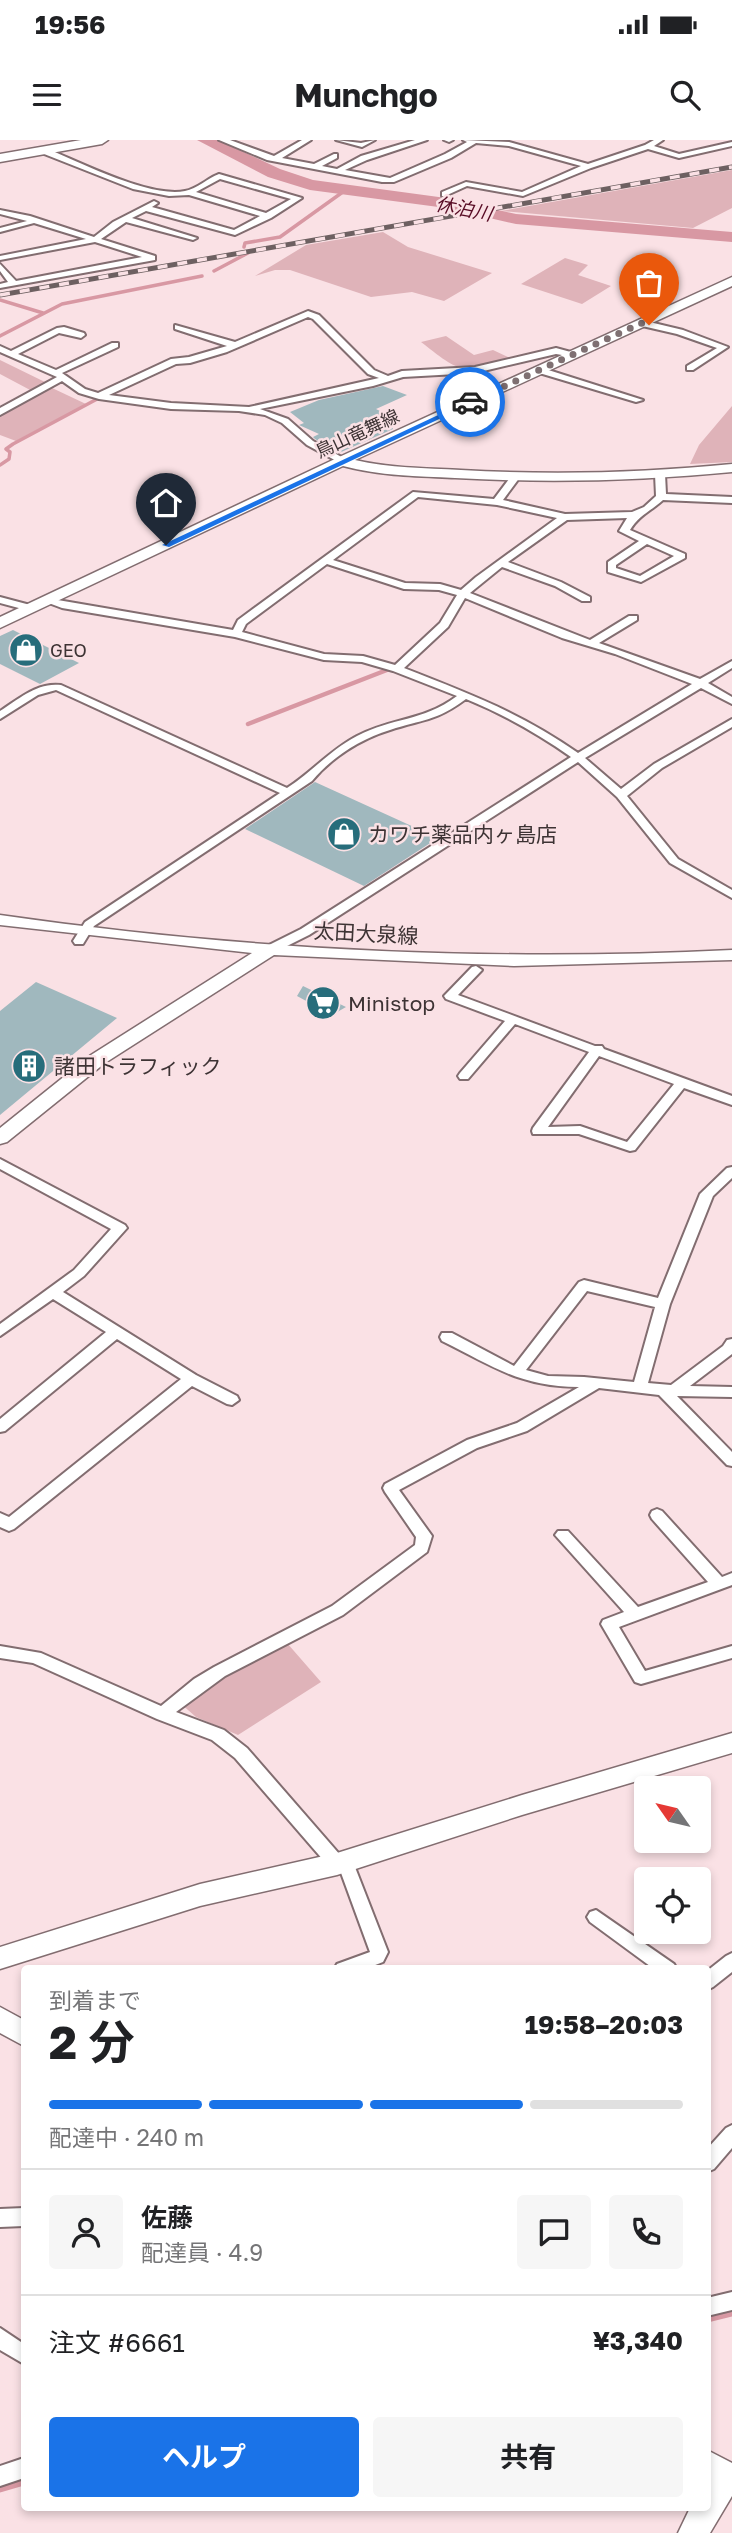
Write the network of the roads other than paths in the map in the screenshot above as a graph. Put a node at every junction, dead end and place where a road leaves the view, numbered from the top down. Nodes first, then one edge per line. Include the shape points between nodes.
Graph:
1 (102, 140) edge
2 (223, 140) edge
3 (307, 140) edge
4 (340, 140) edge
5 (371, 140) edge
6 (423, 140) edge
7 (466, 140) edge
8 (659, 140) edge
9 (474, 141) edge
10 (732, 144) edge
11 (648, 147) junction
12 (42, 150) junction
13 (334, 156) dead end
14 (0, 158) edge
15 (275, 159) junction
16 (589, 166) junction
17 (313, 168) junction
18 (336, 172) junction
19 (188, 193) junction
20 (169, 194) junction
21 (445, 194) dead end
22 (146, 208) junction
23 (0, 212) edge
24 (268, 216) junction
25 (126, 219) junction
26 (31, 222) junction
27 (0, 230) edge
28 (193, 238) dead end
29 (95, 240) junction
30 (0, 258) edge
31 (0, 266) edge
32 (732, 281) edge
33 (14, 284) junction
34 (0, 286) edge
35 (641, 323) junction
36 (178, 327) dead end
37 (81, 335) dead end
38 (115, 345) dead end
39 (234, 345) junction
40 (0, 349) edge
41 (728, 349) edge
42 (11, 354) junction
43 (574, 354) junction
44 (690, 368) dead end
45 (539, 370) junction
46 (60, 375) junction
47 (387, 379) junction
48 (99, 396) junction
49 (639, 400) dead end
50 (248, 409) junction
51 (0, 412) edge
52 (342, 461) junction
53 (729, 470) edge
54 (660, 474) junction
55 (515, 477) junction
56 (661, 497) junction
57 (732, 500) edge
58 (497, 502) junction
59 (634, 515) junction
60 (565, 517) junction
61 (645, 541) junction
62 (324, 560) junction
63 (501, 563) junction
64 (463, 594) junction
65 (586, 599) dead end
66 (0, 600) edge
67 (50, 600) junction
68 (30, 608) junction
69 (633, 618) dead end
70 (0, 623) edge
71 (236, 634) junction
72 (592, 643) junction
73 (732, 664) edge
74 (397, 669) junction
75 (700, 683) junction
76 (464, 695) junction
77 (732, 701) edge
78 (0, 716) edge
79 (732, 722) edge
80 (579, 758) junction
81 (288, 792) junction
82 (621, 795) junction
83 (732, 895) edge
84 (0, 920) edge
85 (0, 930) edge
86 (82, 936) junction
87 (261, 955) junction
88 (732, 955) edge
89 (732, 965) edge
90 (477, 970) junction
91 (513, 1019) junction
92 (598, 1049) junction
93 (464, 1076) dead end
94 (682, 1082) junction
95 (732, 1101) edge
96 (0, 1138) edge
97 (0, 1163) edge
98 (732, 1171) edge
99 (54, 1293) junction
100 (663, 1304) junction
101 (0, 1331) edge
102 (116, 1332) junction
103 (447, 1337) dead end
104 (732, 1344) edge
105 (517, 1371) junction
106 (191, 1379) junction
107 (597, 1383) junction
108 (640, 1387) junction
109 (670, 1389) junction
110 (732, 1392) edge
111 (232, 1400) dead end
112 (0, 1427) edge
113 (732, 1461) edge
114 (657, 1515) dead end
115 (0, 1519) edge
116 (563, 1535) dead end
117 (725, 1582) edge
118 (635, 1614) junction
119 (0, 1652) edge
120 (732, 1652) edge
121 (163, 1714) junction
122 (732, 1743) edge
123 (341, 1863) junction
124 (596, 1917) dead end
125 (0, 1958) edge
126 (732, 1961) edge
127 (354, 1965) edge
128 (662, 1965) edge
129 (711, 1979) edge
130 (0, 2019) edge
131 (21, 2032) edge
132 (732, 2134) edge
133 (711, 2158) edge
134 (21, 2217) edge
135 (0, 2218) edge
136 (732, 2301) edge
137 (711, 2305) edge
138 (0, 2338) edge
139 (21, 2353) edge
140 (21, 2469) edge
141 (721, 2475) edge
142 (0, 2476) edge
143 (711, 2496) edge
144 (704, 2511) edge
145 (694, 2533) edge

1 - 12 main road
2 - 15 street
3 - 15 street
4 - 5 street via 362,145
6 - 18 street
7 - 9 street
8 - 11 street
9 - 16 street via 509,144
9 - 18 street via 391,180
10 - 11 street via 679,156
11 - 16 street
12 - 14 main road
12 - 20 street via 136,187
13 - 17 street
15 - 17 street
16 - 21 street via 523,194 466,184
17 - 18 street
19 - 20 street
19 - 24 street
19 - 24 street via 219,176 298,198
20 - 22 street
22 - 24 street via 235,233
22 - 25 street
23 - 26 street
25 - 28 street
25 - 29 street
26 - 27 street
26 - 29 street
29 - 30 street
29 - 33 street via 152,258
31 - 33 street
32 - 35 main road, 鳥山竜舞線
33 - 34 street
35 - 41 street
35 - 43 main road, 鳥山竜舞線
36 - 39 street
37 - 42 street via 57,331
38 - 46 street
39 - 47 street via 294,318 312,315 371,372
39 - 48 street via 190,360 174,360
40 - 42 street
41 - 44 street
42 - 46 street
43 - 45 main road, 鳥山竜舞線
43 - 47 street via 556,351 475,370 412,372
45 - 49 street
45 - 52 main road, 鳥山竜舞線
46 - 48 street via 82,391
46 - 51 street
47 - 50 street
48 - 50 street via 171,406
50 - 52 street via 281,419
52 - 55 main road via 373,468
52 - 67 main road, 鳥山竜舞線
53 - 54 main road
54 - 55 main road
54 - 56 street
55 - 58 street
56 - 57 street
56 - 59 street
58 - 60 street
58 - 62 street via 416,494
59 - 60 street
59 - 61 street via 624,531
60 - 63 street
61 - 61 street via 682,556 641,579 611,570 611,564
62 - 64 street via 404,586 440,587
62 - 71 street via 242,622
63 - 64 street
63 - 65 street
64 - 72 street
64 - 74 street via 444,625
66 - 68 street
67 - 68 main road, 鳥山竜舞線
67 - 71 street
68 - 70 main road, 鳥山竜舞線
69 - 72 street
71 - 74 street via 324,657 363,659
72 - 75 street
73 - 75 street
74 - 76 street
75 - 77 street
75 - 80 street
76 - 80 street via 543,733
76 - 81 street via 442,712 358,740
78 - 81 street via 16,703 57,687
79 - 82 street via 658,766
80 - 82 street
80 - 87 street via 305,932
81 - 86 street via 89,924
82 - 83 street via 674,861
84 - 86 main road, 太田大泉線
85 - 86 main road, 太田大泉線
86 - 87 main road, 太田大泉線
87 - 88 main road, 太田大泉線 via 484,961
87 - 90 main road, 太田大泉線
87 - 96 main road via 98,1059
89 - 90 main road, 太田大泉線
90 - 91 street via 450,996
91 - 92 street
91 - 93 street
92 - 94 street
92 - 94 street via 538,1131 580,1130 630,1147
94 - 95 street
97 - 99 street via 120,1228
98 - 100 street via 706,1194
99 - 101 street
99 - 102 street
100 - 105 street via 584,1285
100 - 108 street
102 - 106 street
102 - 112 street
103 - 105 street
104 - 109 street
105 - 107 street via 547,1381
106 - 111 street
106 - 115 street via 9,1525
107 - 108 street
107 - 121 street via 522,1427 471,1444 390,1488 424,1536 422,1548 329,1616 219,1670
108 - 109 street
109 - 110 street
109 - 113 street
114 - 117 street
116 - 118 street
117 - 118 street
118 - 120 street via 609,1623 641,1678
119 - 121 street via 34,1657
121 - 123 street via 218,1735 241,1753
122 - 123 main road
123 - 125 main road via 200,1895
123 - 127 street via 379,1952
124 - 128 street
126 - 129 street
130 - 131 main road
132 - 133 street
134 - 135 street
136 - 137 street
138 - 139 street
140 - 142 street
141 - 143 main road
144 - 145 main road

